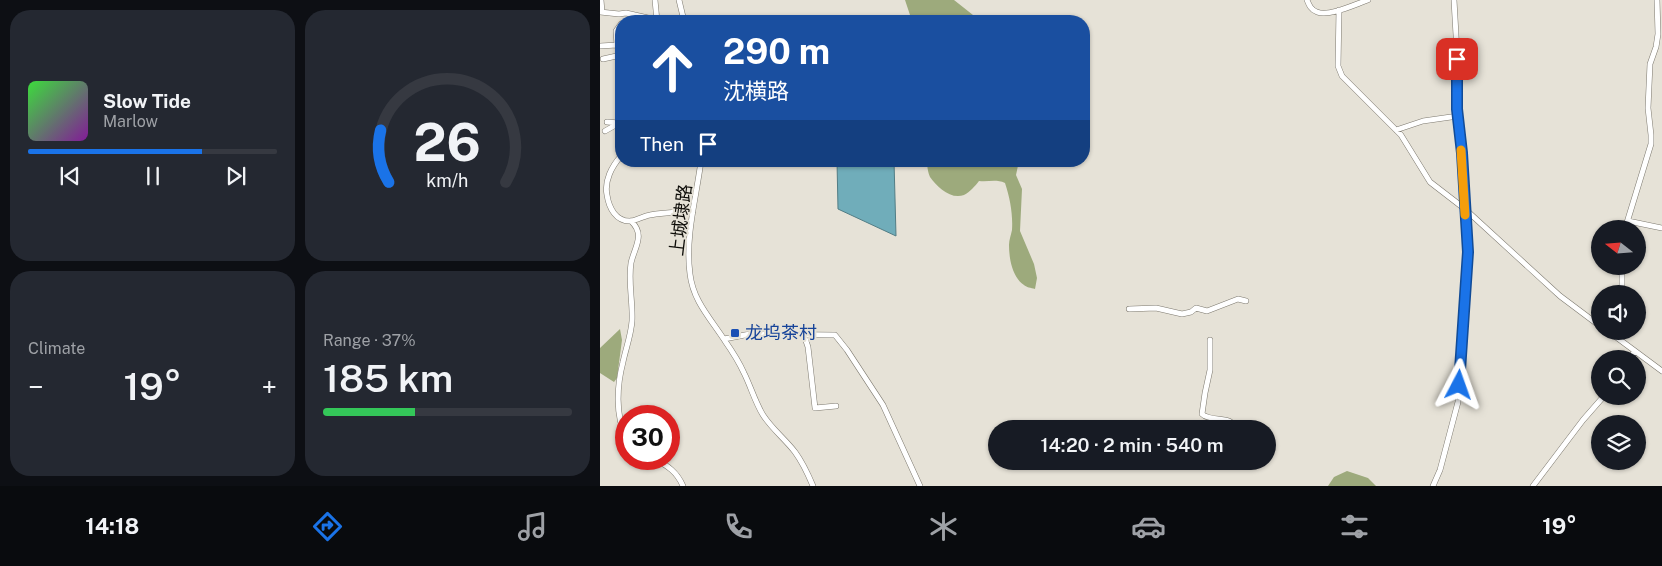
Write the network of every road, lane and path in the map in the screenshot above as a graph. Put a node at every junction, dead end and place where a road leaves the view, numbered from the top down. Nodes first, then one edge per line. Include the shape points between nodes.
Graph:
1 (601, 0) edge
2 (656, 0) edge
3 (680, 0) edge
4 (1307, 0) edge
5 (1368, 0) edge
6 (1454, 0) edge
7 (1657, 0) edge
8 (1339, 10) junction
9 (601, 12) edge
10 (629, 14) joint
11 (633, 15) edge
12 (654, 15) edge
13 (683, 15) edge
14 (600, 46) edge
15 (615, 46) edge
16 (615, 56) edge
17 (603, 58) dead end
18 (1458, 116) junction
19 (608, 122) dead end
20 (615, 123) edge
21 (615, 126) edge
22 (605, 130) dead end
23 (1396, 130) junction
24 (615, 163) edge
25 (700, 167) edge
26 (1465, 209) junction
27 (693, 211) junction
28 (1628, 220) edge
29 (631, 221) junction
30 (1646, 225) edge
31 (1662, 228) edge
32 (1246, 300) dead end
33 (1129, 309) dead end
34 (1591, 319) edge
35 (804, 335) junction
36 (724, 339) junction
37 (1210, 340) dead end
38 (1620, 340) edge
39 (1632, 350) edge
40 (1646, 359) edge
41 (1662, 371) edge
42 (618, 405) edge
43 (1596, 405) edge
44 (836, 406) dead end
45 (1223, 420) edge
46 (672, 470) edge
47 (683, 486) edge
48 (813, 486) edge
49 (920, 486) edge
50 (1433, 486) edge
51 (1534, 486) edge

1 - 9 street
2 - 12 street
3 - 13 street
4 - 8 street via 1316,12 1323,14
5 - 8 street
6 - 18 street
7 - 28 street via 1658,34 1650,64 1648,91 1651,144
8 - 23 street via 1337,60 1342,76
9 - 10 street
10 - 11 street
14 - 15 street
16 - 17 street
18 - 23 street via 1424,121
18 - 26 street
19 - 20 street
21 - 22 street
23 - 26 street via 1430,182
24 - 29 street via 606,192 609,205 620,219
25 - 27 street, 上城埭路
26 - 34 street via 1560,296
26 - 50 street via 1468,252 1458,402
27 - 29 street via 649,215
27 - 36 street, 上城埭路 via 688,254 690,276 695,296
29 - 42 street via 636,226 638,240 632,263 632,320
30 - 31 street
32 - 33 street via 1238,299 1207,311 1196,308 1182,314 1156,308
35 - 36 street via 750,334
35 - 44 street via 815,408
35 - 49 street via 834,334 840,339 883,405
36 - 48 street, 上城埭路 via 744,372 756,403 796,453
37 - 45 street via 1210,370 1202,414
38 - 39 street
40 - 41 street
43 - 51 street
46 - 47 street

